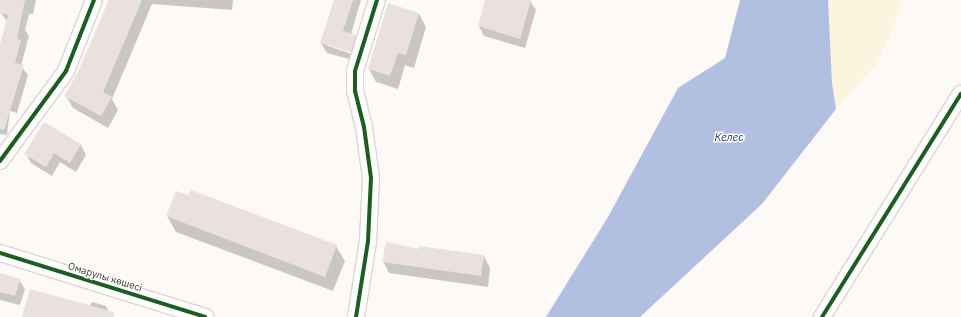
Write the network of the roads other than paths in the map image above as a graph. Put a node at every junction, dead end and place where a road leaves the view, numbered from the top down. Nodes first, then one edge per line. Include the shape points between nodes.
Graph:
1 (94, 0) edge
2 (377, 0) edge
3 (961, 94) edge
4 (0, 161) edge
5 (0, 253) edge
6 (205, 317) edge
7 (356, 317) edge
8 (822, 317) edge

1 - 4 street via 66,71
2 - 7 street via 355,71 355,91 364,127 371,178 368,241
3 - 8 street
5 - 6 street, Омарулы көшесі

